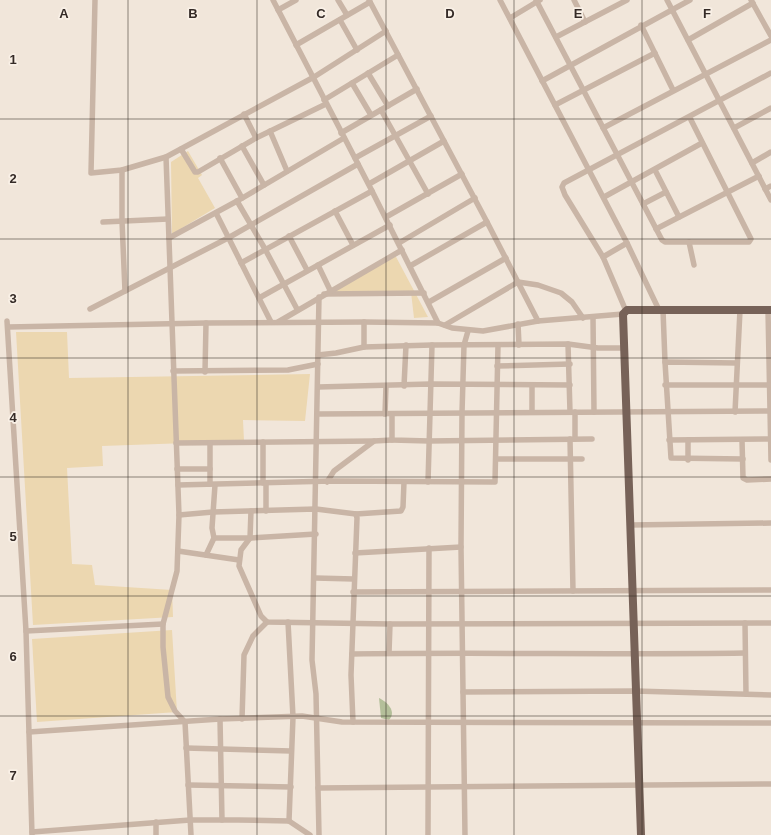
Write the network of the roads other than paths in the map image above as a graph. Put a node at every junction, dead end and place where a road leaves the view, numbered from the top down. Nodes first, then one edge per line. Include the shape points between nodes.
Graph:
1 (95, 0) edge
2 (273, 0) edge
3 (296, 0) edge
4 (338, 0) edge
5 (500, 0) edge
6 (538, 0) edge
7 (574, 0) edge
8 (627, 0) edge
9 (667, 0) edge
10 (690, 0) edge
11 (370, 1) edge
12 (752, 1) edge
13 (278, 10) junction
14 (672, 10) junction
15 (347, 15) junction
16 (510, 18) junction
17 (340, 20) junction
18 (585, 22) junction
19 (641, 25) junction
20 (386, 31) junction
21 (771, 36) edge
22 (556, 37) junction
23 (688, 40) junction
24 (771, 40) edge
25 (296, 44) junction
26 (357, 50) junction
27 (655, 53) junction
28 (398, 55) junction
29 (570, 66) junction
30 (368, 73) junction
31 (706, 73) junction
32 (771, 73) edge
33 (314, 77) junction
34 (542, 81) junction
35 (352, 83) junction
36 (417, 90) junction
37 (673, 90) junction
38 (583, 92) junction
39 (720, 101) junction
40 (325, 102) junction
41 (555, 105) junction
42 (388, 106) junction
43 (771, 108) edge
44 (381, 110) junction
45 (244, 114) junction
46 (371, 115) junction
47 (431, 116) junction
48 (690, 118) junction
49 (603, 128) junction
50 (734, 128) junction
51 (270, 131) junction
52 (343, 136) junction
53 (395, 136) junction
54 (256, 138) junction
55 (444, 141) junction
56 (702, 143) junction
57 (242, 146) junction
58 (181, 149) junction
59 (771, 152) edge
60 (617, 156) junction
61 (166, 157) junction
62 (220, 158) junction
63 (355, 158) junction
64 (409, 161) junction
65 (752, 163) junction
66 (358, 164) junction
67 (122, 170) junction
68 (590, 170) junction
69 (655, 170) junction
70 (288, 171) junction
71 (462, 174) junction
72 (758, 176) junction
73 (368, 184) junction
74 (631, 184) junction
75 (264, 185) junction
76 (771, 186) edge
77 (765, 189) junction
78 (372, 191) junction
79 (666, 192) junction
80 (728, 192) junction
81 (428, 194) junction
82 (604, 197) junction
83 (475, 198) junction
84 (240, 200) junction
85 (771, 200) edge
86 (642, 204) junction
87 (335, 211) junction
88 (216, 213) junction
89 (386, 217) junction
90 (679, 217) junction
91 (168, 219) junction
92 (122, 221) junction
93 (103, 222) dead end
94 (487, 222) junction
95 (251, 224) junction
96 (390, 225) junction
97 (656, 229) junction
98 (289, 236) junction
99 (169, 238) junction
100 (228, 238) junction
101 (689, 242) junction
102 (399, 243) junction
103 (627, 243) junction
104 (354, 245) junction
105 (266, 249) junction
106 (402, 250) junction
107 (603, 256) junction
108 (506, 258) junction
109 (240, 263) junction
110 (318, 265) junction
111 (694, 265) dead end
112 (410, 266) junction
113 (170, 269) junction
114 (308, 270) junction
115 (518, 282) junction
116 (284, 284) junction
117 (330, 290) junction
118 (125, 291) junction
119 (424, 293) junction
120 (321, 296) junction
121 (259, 298) junction
122 (429, 302) junction
123 (90, 309) dead end
124 (298, 310) junction
125 (661, 310) junction
126 (740, 310) junction
127 (770, 310) edge
128 (624, 313) junction
129 (593, 317) junction
130 (583, 318) junction
131 (538, 321) junction
132 (274, 322) junction
133 (319, 322) junction
134 (364, 322) junction
135 (206, 323) junction
136 (438, 323) junction
137 (172, 324) junction
138 (518, 324) junction
139 (445, 325) junction
140 (468, 331) junction
141 (432, 344) junction
142 (568, 344) junction
143 (406, 345) junction
144 (464, 345) junction
145 (498, 345) junction
146 (519, 345) junction
147 (364, 347) junction
148 (594, 347) junction
149 (625, 348) junction
150 (318, 355) junction
151 (665, 362) junction
152 (737, 363) junction
153 (318, 364) junction
154 (570, 364) junction
155 (497, 366) junction
156 (173, 371) junction
157 (205, 372) junction
158 (430, 384) junction
159 (462, 384) junction
160 (736, 384) junction
161 (497, 385) junction
162 (570, 385) junction
163 (665, 385) junction
164 (771, 385) edge
165 (386, 386) junction
166 (404, 386) junction
167 (532, 386) junction
168 (318, 387) junction
169 (771, 411) edge
170 (532, 412) junction
171 (572, 412) junction
172 (594, 412) junction
173 (626, 412) junction
174 (667, 412) junction
175 (735, 412) junction
176 (462, 413) junction
177 (496, 413) junction
178 (318, 414) junction
179 (385, 414) junction
180 (392, 414) junction
181 (429, 414) junction
182 (572, 439) junction
183 (592, 439) dead end
184 (771, 439) edge
185 (392, 440) junction
186 (462, 440) junction
187 (496, 440) junction
188 (669, 440) junction
189 (688, 440) junction
190 (742, 440) junction
191 (374, 441) junction
192 (429, 441) junction
193 (263, 442) junction
194 (317, 442) junction
195 (176, 443) junction
196 (210, 443) junction
197 (496, 459) junction
198 (570, 459) junction
199 (582, 459) dead end
200 (743, 459) junction
201 (688, 460) junction
202 (771, 460) edge
203 (177, 469) junction
204 (210, 469) junction
205 (771, 479) edge
206 (316, 482) junction
207 (327, 482) junction
208 (404, 482) junction
209 (428, 482) junction
210 (265, 483) junction
211 (461, 483) junction
212 (178, 485) junction
213 (212, 485) junction
214 (316, 509) junction
215 (251, 511) junction
216 (266, 511) junction
217 (213, 512) junction
218 (356, 514) junction
219 (179, 516) junction
220 (771, 523) edge
221 (631, 525) junction
222 (316, 534) junction
223 (214, 538) junction
224 (250, 538) junction
225 (461, 547) junction
226 (429, 548) junction
227 (178, 551) junction
228 (355, 553) junction
229 (206, 556) junction
230 (239, 560) junction
231 (315, 578) junction
232 (354, 579) junction
233 (771, 590) edge
234 (428, 591) junction
235 (462, 591) junction
236 (573, 591) junction
237 (632, 591) junction
238 (353, 592) junction
239 (267, 622) junction
240 (288, 622) junction
241 (314, 622) junction
242 (352, 623) junction
243 (462, 623) junction
244 (745, 623) junction
245 (771, 623) edge
246 (163, 624) junction
247 (390, 624) junction
248 (430, 624) junction
249 (633, 624) junction
250 (26, 631) junction
251 (462, 652) junction
252 (428, 653) junction
253 (745, 653) junction
254 (352, 654) junction
255 (389, 654) junction
256 (634, 655) junction
257 (635, 691) junction
258 (463, 692) junction
259 (746, 694) junction
260 (771, 695) edge
261 (293, 717) junction
262 (316, 718) junction
263 (220, 719) junction
264 (242, 719) junction
265 (185, 722) junction
266 (353, 722) junction
267 (428, 722) junction
268 (463, 722) junction
269 (771, 723) edge
270 (636, 724) junction
271 (29, 732) junction
272 (186, 748) junction
273 (221, 748) junction
274 (292, 751) junction
275 (771, 784) edge
276 (188, 785) junction
277 (221, 785) junction
278 (639, 785) junction
279 (291, 787) junction
280 (427, 787) junction
281 (464, 787) junction
282 (318, 788) junction
283 (190, 820) junction
284 (222, 820) junction
285 (289, 821) junction
286 (156, 822) junction
287 (75, 828) junction
288 (32, 833) edge
289 (76, 835) edge
290 (156, 835) edge
291 (191, 835) edge
292 (310, 835) edge
293 (319, 835) edge
294 (428, 835) edge
295 (465, 835) edge
296 (641, 835) edge

1 - 67 street via 91,173
2 - 13 street
3 - 13 street
4 - 15 street
5 - 16 street
6 - 16 street
6 - 22 street
7 - 18 street
8 - 18 street
9 - 14 street
10 - 14 street
11 - 15 street
11 - 20 street
12 - 21 street
12 - 23 street
13 - 25 street
14 - 19 street
14 - 23 street
15 - 17 street
16 - 34 street
17 - 25 street
17 - 26 street
18 - 22 street
19 - 27 street
19 - 29 street
20 - 26 street
20 - 28 street
22 - 29 street
23 - 31 street
24 - 31 street
25 - 33 street
26 - 33 street
27 - 37 street
27 - 38 street
28 - 30 street
28 - 36 street
29 - 34 street
29 - 38 street
30 - 35 street
30 - 42 street
31 - 37 street
31 - 39 street
32 - 39 street
33 - 40 street
33 - 45 street
34 - 41 street
35 - 40 street
35 - 46 street
36 - 42 street
36 - 47 street
37 - 49 street
38 - 41 street
38 - 49 street
39 - 48 street
39 - 50 street
40 - 51 street
40 - 52 street
41 - 68 street
42 - 44 street
43 - 50 street
44 - 46 street
44 - 53 street
45 - 54 street
45 - 58 street
46 - 52 street
47 - 53 street
47 - 55 street
48 - 56 street
48 - 60 street
49 - 60 street
50 - 65 street
51 - 54 street
51 - 70 street
52 - 63 street
52 - 70 street
53 - 63 street
53 - 64 street
54 - 57 street
55 - 64 street
55 - 71 street
56 - 69 street
56 - 80 street
57 - 62 street
57 - 75 street
58 - 61 street
58 - 62 street via 196,173
59 - 65 street
60 - 68 street
60 - 74 street
61 - 67 street
61 - 91 street
62 - 84 street
63 - 66 street
64 - 73 street
64 - 81 street
65 - 72 street
66 - 73 street
66 - 95 street
67 - 92 street
68 - 82 street
68 - 107 street via 564,183 562,187
69 - 74 street
69 - 79 street
70 - 75 street
71 - 81 street
71 - 83 street
72 - 77 street
72 - 80 street
73 - 78 street
74 - 82 street
74 - 86 street
75 - 84 street
76 - 77 street
77 - 85 street
78 - 87 street
78 - 89 street
79 - 86 street
79 - 90 street
80 - 90 street
80 - 101 street via 751,240
81 - 89 street
82 - 103 street
83 - 94 street
83 - 102 street
84 - 88 street
84 - 95 street
86 - 97 street
87 - 98 street
87 - 104 street
88 - 99 street
88 - 100 street
89 - 96 street
90 - 97 street
91 - 92 street
91 - 99 street
92 - 93 street
92 - 118 street
94 - 108 street
94 - 112 street
95 - 100 street
95 - 105 street
96 - 102 street
96 - 104 street
97 - 101 street via 664,242
98 - 105 street
98 - 114 street
99 - 113 street
100 - 109 street
100 - 113 street
101 - 111 street
102 - 106 street
103 - 107 street
103 - 125 street
104 - 110 street
105 - 109 street
105 - 116 street
106 - 112 street
106 - 117 street
107 - 128 street
108 - 115 street
108 - 122 street
109 - 121 street
110 - 114 street
110 - 117 street
112 - 119 street
113 - 118 street
113 - 137 street
114 - 116 street
115 - 130 street via 538,285 561,293 572,302
115 - 131 street
115 - 139 street
116 - 121 street
116 - 124 street
117 - 120 street
118 - 123 street
119 - 120 street
119 - 122 street
120 - 124 street
120 - 133 street
121 - 132 street
122 - 136 street
124 - 132 street
125 - 126 main road
125 - 128 main road
125 - 151 street
126 - 127 main road
126 - 152 street
127 - 164 street
128 - 129 street
128 - 149 main road
129 - 130 street
129 - 148 street
130 - 131 street
131 - 138 street
132 - 133 street
132 - 135 street
133 - 134 street
133 - 150 street
134 - 136 street
134 - 147 street
135 - 137 street
135 - 157 street
136 - 139 street
137 - 156 street
137 - 250 street via 8,324
138 - 140 street via 483,331
138 - 146 street
139 - 140 street
140 - 144 street
141 - 143 street
141 - 144 street
141 - 158 street
142 - 146 street
142 - 148 street
142 - 154 street
143 - 147 street
143 - 166 street
144 - 145 street
144 - 159 street
145 - 146 street
145 - 155 street
147 - 150 street
148 - 149 street
148 - 172 street
149 - 173 main road
150 - 153 street
151 - 152 street
151 - 163 street
152 - 160 street
153 - 157 street via 293,369
153 - 168 street
154 - 155 street
154 - 162 street
155 - 161 street
156 - 157 street
156 - 195 street
158 - 159 street
158 - 166 street
158 - 181 street
159 - 161 street
159 - 176 street
160 - 163 street
160 - 164 street
160 - 175 street
161 - 167 street
161 - 177 street
162 - 167 street
162 - 171 street
163 - 174 street
164 - 169 street
165 - 166 street
165 - 168 street
165 - 179 street
167 - 170 street
168 - 178 street
169 - 175 street
169 - 184 street
170 - 171 street
170 - 177 street
171 - 172 street
171 - 182 street
172 - 173 street
173 - 174 street
173 - 221 main road
174 - 175 street
174 - 188 street
176 - 177 street
176 - 181 street
176 - 186 street
177 - 187 street
178 - 179 street
178 - 194 street
179 - 180 street
180 - 181 street
180 - 185 street
181 - 192 street
182 - 183 street
182 - 187 street
182 - 198 street
184 - 190 street
184 - 202 street
185 - 191 street
185 - 192 street
186 - 187 street
186 - 192 street
186 - 211 street
187 - 197 street
188 - 189 street
188 - 201 street via 671,458
189 - 190 street
189 - 201 street
190 - 200 street
191 - 194 street
191 - 207 street via 334,471
192 - 209 street
193 - 194 street
193 - 196 street
193 - 210 street
194 - 206 street
195 - 196 street
195 - 203 street
196 - 204 street
197 - 198 street
197 - 211 street via 495,482
198 - 199 street
198 - 236 street
200 - 201 street
200 - 205 street via 742,475 745,479
203 - 204 street
203 - 212 street
204 - 213 street
206 - 207 street
206 - 210 street
206 - 214 street
207 - 208 street
208 - 209 street
208 - 218 street via 401,510
209 - 211 street
210 - 213 street
210 - 216 street
211 - 225 street
212 - 213 street
212 - 219 street
213 - 217 street
214 - 216 street
214 - 218 street
214 - 222 street
215 - 216 street
215 - 217 street
215 - 224 street
217 - 219 street
217 - 223 street
218 - 228 street
219 - 227 street
220 - 221 street
221 - 237 main road
222 - 224 street
222 - 231 street
223 - 224 street
223 - 229 street
224 - 230 street
225 - 226 street
225 - 235 street
226 - 228 street
226 - 234 street
227 - 229 street
227 - 246 street via 176,576
228 - 232 street
229 - 230 street
230 - 239 street via 242,574 261,616
231 - 232 street
231 - 241 street
232 - 238 street
233 - 237 street
234 - 235 street
234 - 238 street
234 - 248 street
235 - 236 street
235 - 243 street
236 - 237 street
237 - 249 main road
238 - 242 street
239 - 240 street
239 - 264 street via 253,636 244,655
240 - 241 street
240 - 261 street
241 - 242 street
241 - 262 street via 312,660
242 - 247 street
242 - 254 street
243 - 248 street
243 - 249 street
243 - 251 street
244 - 245 street
244 - 249 street
244 - 253 street
246 - 250 street
246 - 265 street via 165,684 175,711
247 - 248 street
247 - 255 street
248 - 252 street
249 - 256 main road
250 - 271 street
251 - 252 street
251 - 256 street
251 - 258 street
252 - 255 street
252 - 267 street
253 - 256 street
253 - 259 street
254 - 255 street
254 - 266 street
256 - 257 main road
257 - 258 street
257 - 259 street
257 - 270 main road
258 - 268 street
259 - 260 street
261 - 262 street
261 - 264 street
261 - 274 street
262 - 266 street
262 - 282 street
263 - 264 street
263 - 265 street
263 - 273 street
265 - 271 street
265 - 272 street
266 - 267 street
267 - 268 street
267 - 280 street
268 - 270 street
268 - 281 street
269 - 270 street
270 - 278 main road
271 - 288 street
272 - 273 street
272 - 276 street
273 - 274 street
273 - 277 street
274 - 279 street
275 - 278 street
276 - 277 street
276 - 283 street
277 - 279 street
277 - 284 street
278 - 281 street
278 - 296 main road
279 - 285 street
280 - 281 street
280 - 282 street
280 - 294 street
281 - 295 street
282 - 293 street
283 - 284 street
283 - 286 street
283 - 291 street
284 - 285 street
285 - 292 street
286 - 287 street
286 - 290 street
287 - 288 street
287 - 289 street

